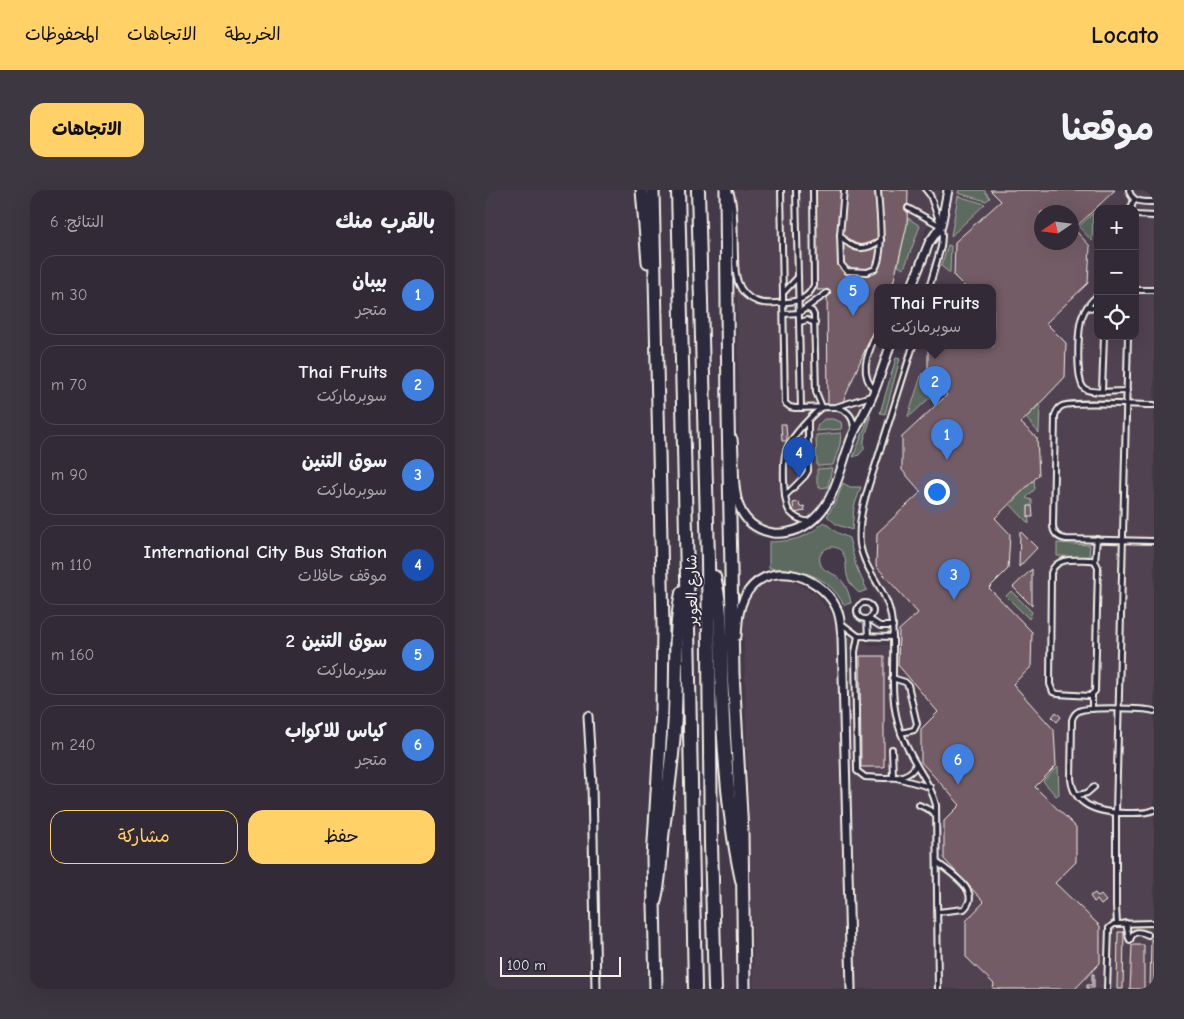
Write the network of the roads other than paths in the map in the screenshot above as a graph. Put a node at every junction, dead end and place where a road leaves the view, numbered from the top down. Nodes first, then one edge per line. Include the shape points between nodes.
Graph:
1 (642, 190) edge
2 (653, 190) edge
3 (678, 190) edge
4 (698, 190) edge
5 (727, 190) edge
6 (781, 190) edge
7 (796, 190) edge
8 (813, 190) edge
9 (879, 190) edge
10 (926, 190) edge
11 (948, 190) edge
12 (1129, 190) edge
13 (844, 191) edge
14 (1134, 199) junction
15 (1154, 202) edge
16 (1132, 205) edge
17 (908, 208) dead end
18 (1139, 215) edge
19 (1154, 216) edge
20 (941, 226) junction
21 (840, 235) junction
22 (881, 240) junction
23 (798, 278) junction
24 (913, 284) edge
25 (930, 284) edge
26 (1139, 290) edge
27 (1153, 290) edge
28 (783, 292) junction
29 (827, 293) dead end
30 (1094, 299) edge
31 (799, 301) junction
32 (783, 302) junction
33 (1087, 306) junction
34 (806, 308) junction
35 (1094, 308) edge
36 (799, 312) junction
37 (784, 314) junction
38 (800, 322) junction
39 (815, 323) junction
40 (874, 340) edge
41 (1104, 340) edge
42 (1127, 340) edge
43 (889, 349) edge
44 (912, 349) edge
45 (656, 351) junction
46 (1102, 391) junction
47 (1127, 391) junction
48 (874, 393) junction
49 (1127, 404) junction
50 (1154, 405) edge
51 (823, 407) junction
52 (836, 407) junction
53 (801, 408) junction
54 (728, 414) junction
55 (808, 421) junction
56 (853, 435) junction
57 (785, 496) junction
58 (810, 522) junction
59 (1097, 539) junction
60 (1122, 540) junction
61 (1154, 541) edge
62 (708, 559) junction
63 (1095, 561) junction
64 (687, 576) junction
65 (868, 619) junction
66 (841, 622) junction
67 (878, 626) junction
68 (893, 626) junction
69 (858, 636) junction
70 (868, 637) junction
71 (879, 637) junction
72 (893, 637) junction
73 (733, 673) junction
74 (892, 678) junction
75 (1092, 695) junction
76 (1091, 709) junction
77 (1119, 709) junction
78 (1154, 711) edge
79 (588, 716) dead end
80 (901, 733) junction
81 (892, 749) dead end
82 (916, 764) junction
83 (893, 777) junction
84 (930, 787) junction
85 (1094, 787) dead end
86 (1078, 795) junction
87 (919, 805) dead end
88 (1154, 810) edge
89 (1117, 813) junction
90 (937, 816) junction
91 (938, 863) junction
92 (742, 880) junction
93 (654, 902) junction
94 (938, 912) junction
95 (1126, 923) junction
96 (1154, 923) edge
97 (1117, 924) junction
98 (1148, 936) dead end
99 (596, 989) edge
100 (656, 989) edge
101 (695, 989) edge
102 (715, 989) edge
103 (744, 989) edge
104 (851, 989) edge
105 (938, 989) edge
106 (1107, 989) edge

1 - 45 main road
2 - 45 main road
3 - 64 highway, شارع العوير
4 - 62 highway, شارع العوير
5 - 32 lane via 733,204 738,284 756,301
5 - 54 main road
6 - 28 lane
7 - 23 lane
8 - 31 lane via 815,280 809,295
9 - 22 lane
10 - 20 lane
11 - 20 street
12 - 14 lane
13 - 21 lane
14 - 15 lane
14 - 16 lane
17 - 20 lane
18 - 19 lane
20 - 24 street via 929,243
20 - 25 lane via 941,247
21 - 22 lane via 849,245 859,248 872,246
21 - 22 lane via 841,264 850,271 875,269
23 - 28 lane
23 - 31 lane
26 - 27 lane
28 - 32 lane
29 - 34 lane
30 - 33 lane
31 - 32 lane
31 - 36 lane
32 - 37 lane
33 - 35 lane
33 - 46 lane via 1080,326 1080,382 1087,390
34 - 36 lane
34 - 39 lane via 813,313
36 - 37 lane
36 - 38 lane
37 - 53 lane via 785,401 789,407
38 - 39 lane
38 - 53 lane
39 - 51 lane via 816,392
40 - 48 lane via 865,365
41 - 46 lane
42 - 47 lane
43 - 48 street
44 - 68 lane via 870,484 860,528 865,562 886,599
45 - 93 main road via 663,675 654,828
46 - 47 lane
47 - 49 lane
48 - 52 lane via 860,401
48 - 56 street
49 - 50 lane
49 - 59 lane via 1066,405 1057,410 1055,416 1053,529 1061,538
49 - 60 lane
51 - 52 lane
51 - 53 lane
51 - 55 lane
52 - 56 lane via 850,414 854,424
54 - 58 street via 737,504 745,518 757,528 775,534 796,530
54 - 73 main road
55 - 57 lane via 786,450
55 - 57 lane via 808,471
56 - 58 street via 831,497 821,513
57 - 58 lane via 790,512
59 - 60 lane
59 - 63 lane
60 - 61 lane
60 - 77 lane
62 - 92 highway via 718,595 725,747
62 - 102 highway, شارع العوير
63 - 75 lane via 1098,567 1096,688
63 - 75 lane via 1058,562 1051,576 1050,687 1058,694
64 - 93 highway via 677,624 673,752
64 - 101 highway, شارع العوير
65 - 65 lane via 872,615 872,607 863,603 858,606 857,614
65 - 67 lane
65 - 70 lane
66 - 69 lane
66 - 73 street via 831,600 814,583 789,574 765,576 751,587 742,603
66 - 104 street
67 - 68 lane
67 - 71 lane
68 - 72 lane
69 - 70 lane
69 - 83 lane via 855,646 857,768 865,777
70 - 71 lane
71 - 72 lane
72 - 74 lane
73 - 92 main road
74 - 80 lane via 895,713
74 - 80 lane via 908,685 917,724 914,730
75 - 76 lane
76 - 77 lane
76 - 86 lane via 1078,712 1072,720 1071,778
77 - 78 lane
77 - 89 lane
79 - 99 street
80 - 82 lane
81 - 83 lane
82 - 83 lane via 909,774
82 - 84 lane
83 - 84 lane
84 - 90 lane
85 - 86 lane
86 - 89 lane via 1094,810
87 - 90 lane
88 - 89 lane via 1141,814
89 - 97 lane
90 - 91 lane
91 - 94 lane
91 - 94 lane via 967,888 970,895 964,909
92 - 103 main road
93 - 100 main road
94 - 105 lane
95 - 96 lane
95 - 97 lane
95 - 98 lane via 1130,940 1136,932
97 - 106 lane via 1108,930

